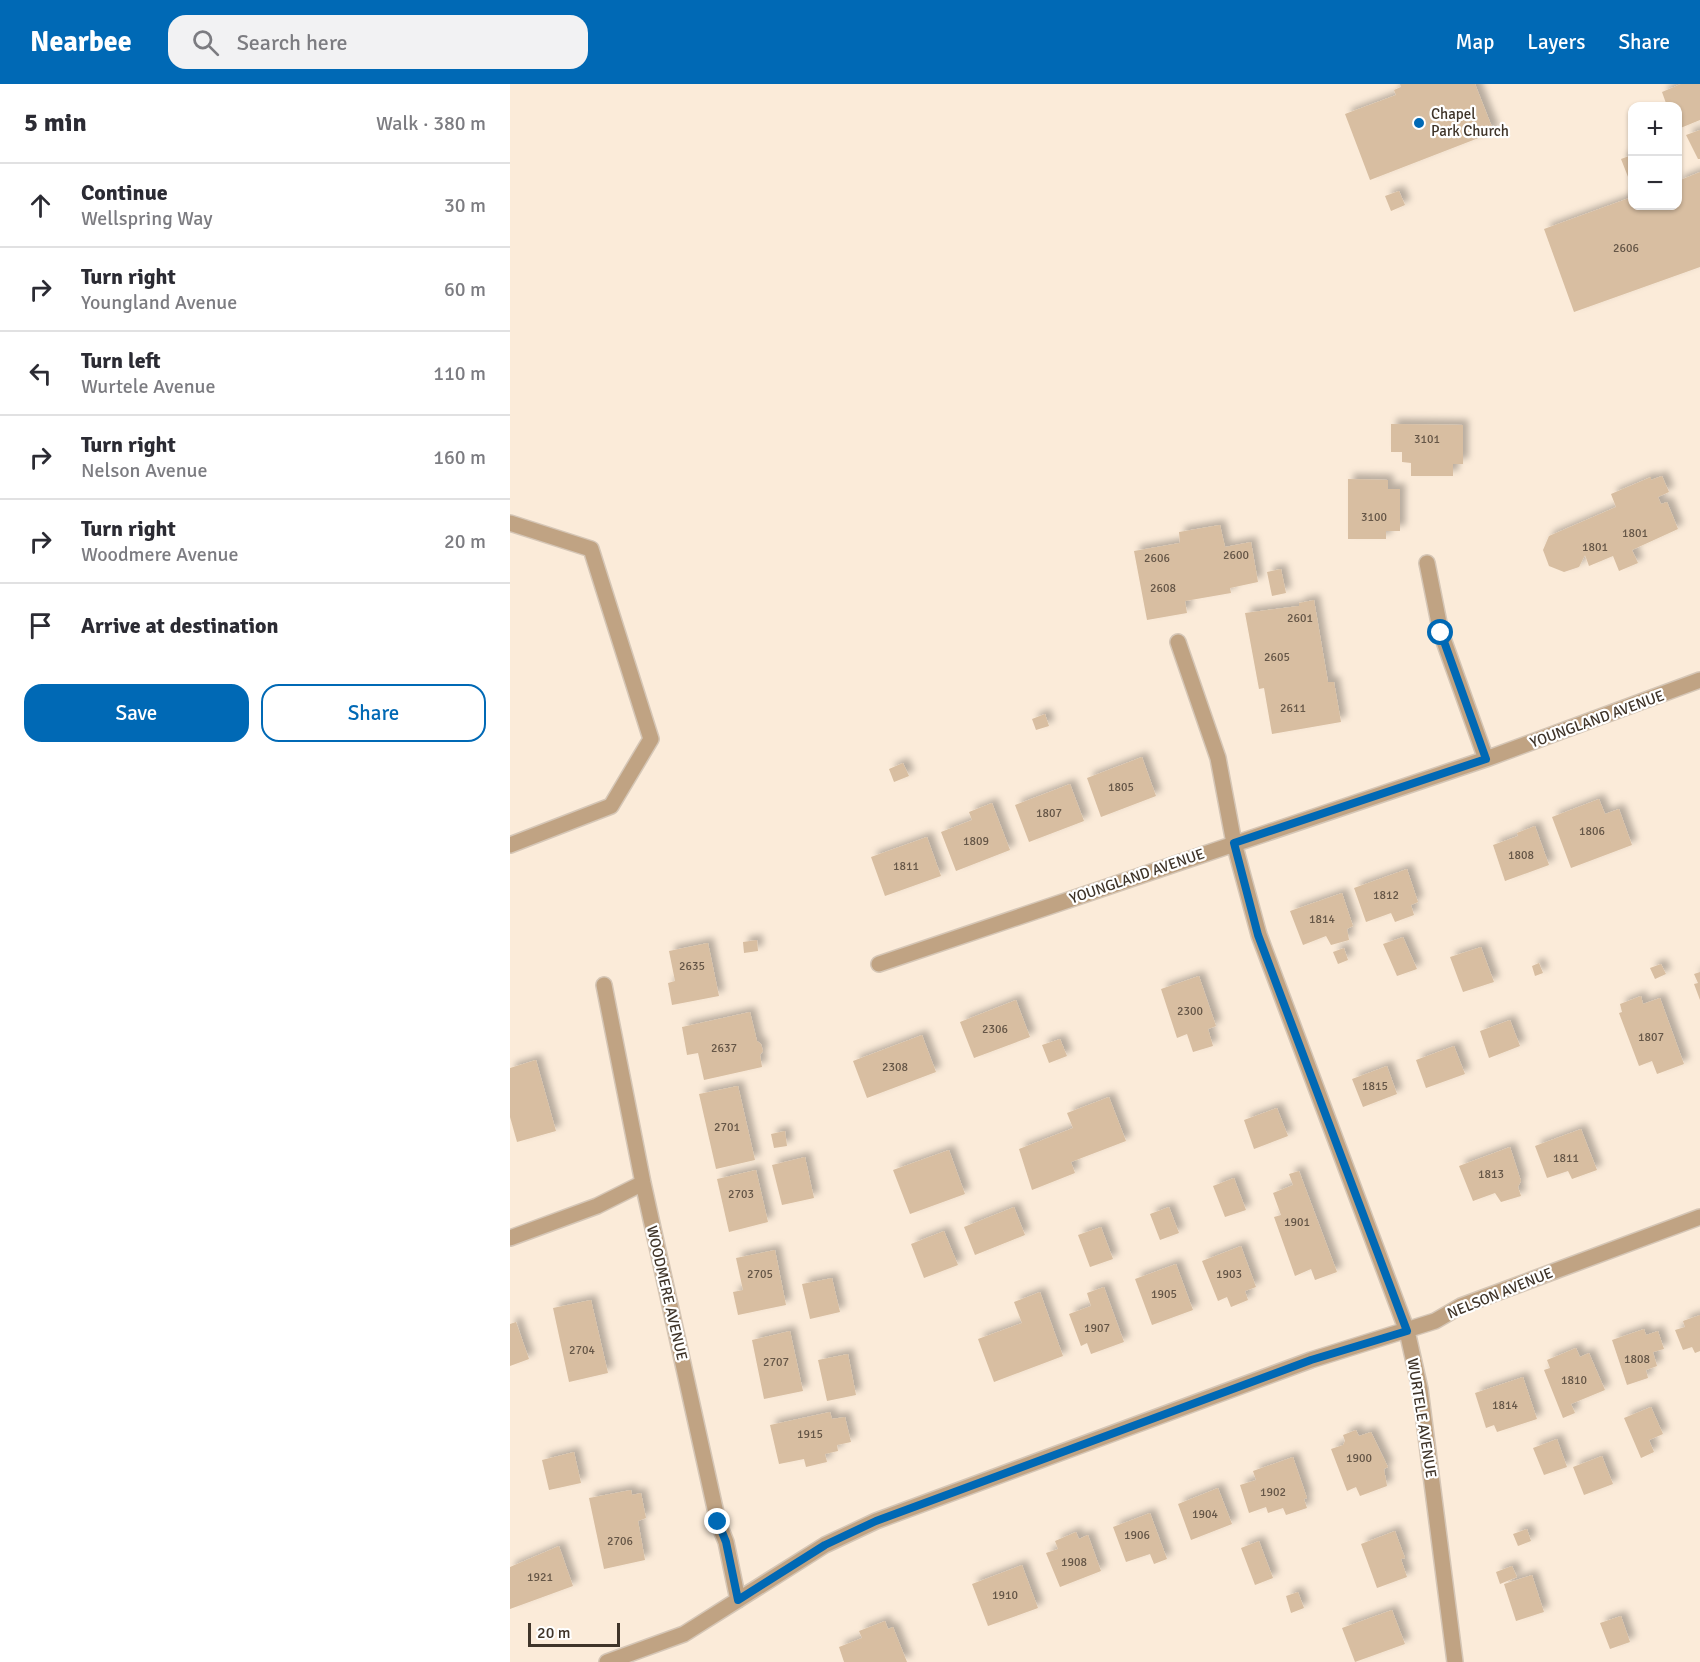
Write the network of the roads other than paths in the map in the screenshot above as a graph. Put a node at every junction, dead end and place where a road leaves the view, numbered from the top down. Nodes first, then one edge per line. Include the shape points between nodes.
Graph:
1 (510, 523) edge
2 (1427, 563) dead end
3 (1178, 642) dead end
4 (1700, 680) edge
5 (1486, 759) junction
6 (1234, 843) junction
7 (510, 845) edge
8 (879, 964) dead end
9 (604, 985) dead end
10 (643, 1183) junction
11 (1700, 1217) edge
12 (510, 1238) edge
13 (1407, 1331) junction
14 (738, 1600) junction
15 (607, 1662) edge
16 (1455, 1662) edge

1 - 7 street via 591,549 651,739 611,806
2 - 5 street via 1441,633
3 - 6 street, WURTELE AVENUE via 1218,758
4 - 5 street, YOUNGLAND AVENUE
5 - 6 street, YOUNGLAND AVENUE
6 - 8 street, YOUNGLAND AVENUE
6 - 13 street, WURTELE AVENUE via 1258,935
9 - 10 street, WOODMERE AVENUE
10 - 12 street via 597,1206
10 - 14 street, WOODMERE AVENUE
11 - 13 street, NELSON AVENUE via 1461,1306
13 - 14 street, NELSON AVENUE via 1311,1360 876,1521 825,1545
13 - 16 street, WURTELE AVENUE via 1420,1389
14 - 15 street, NELSON AVENUE via 684,1634

